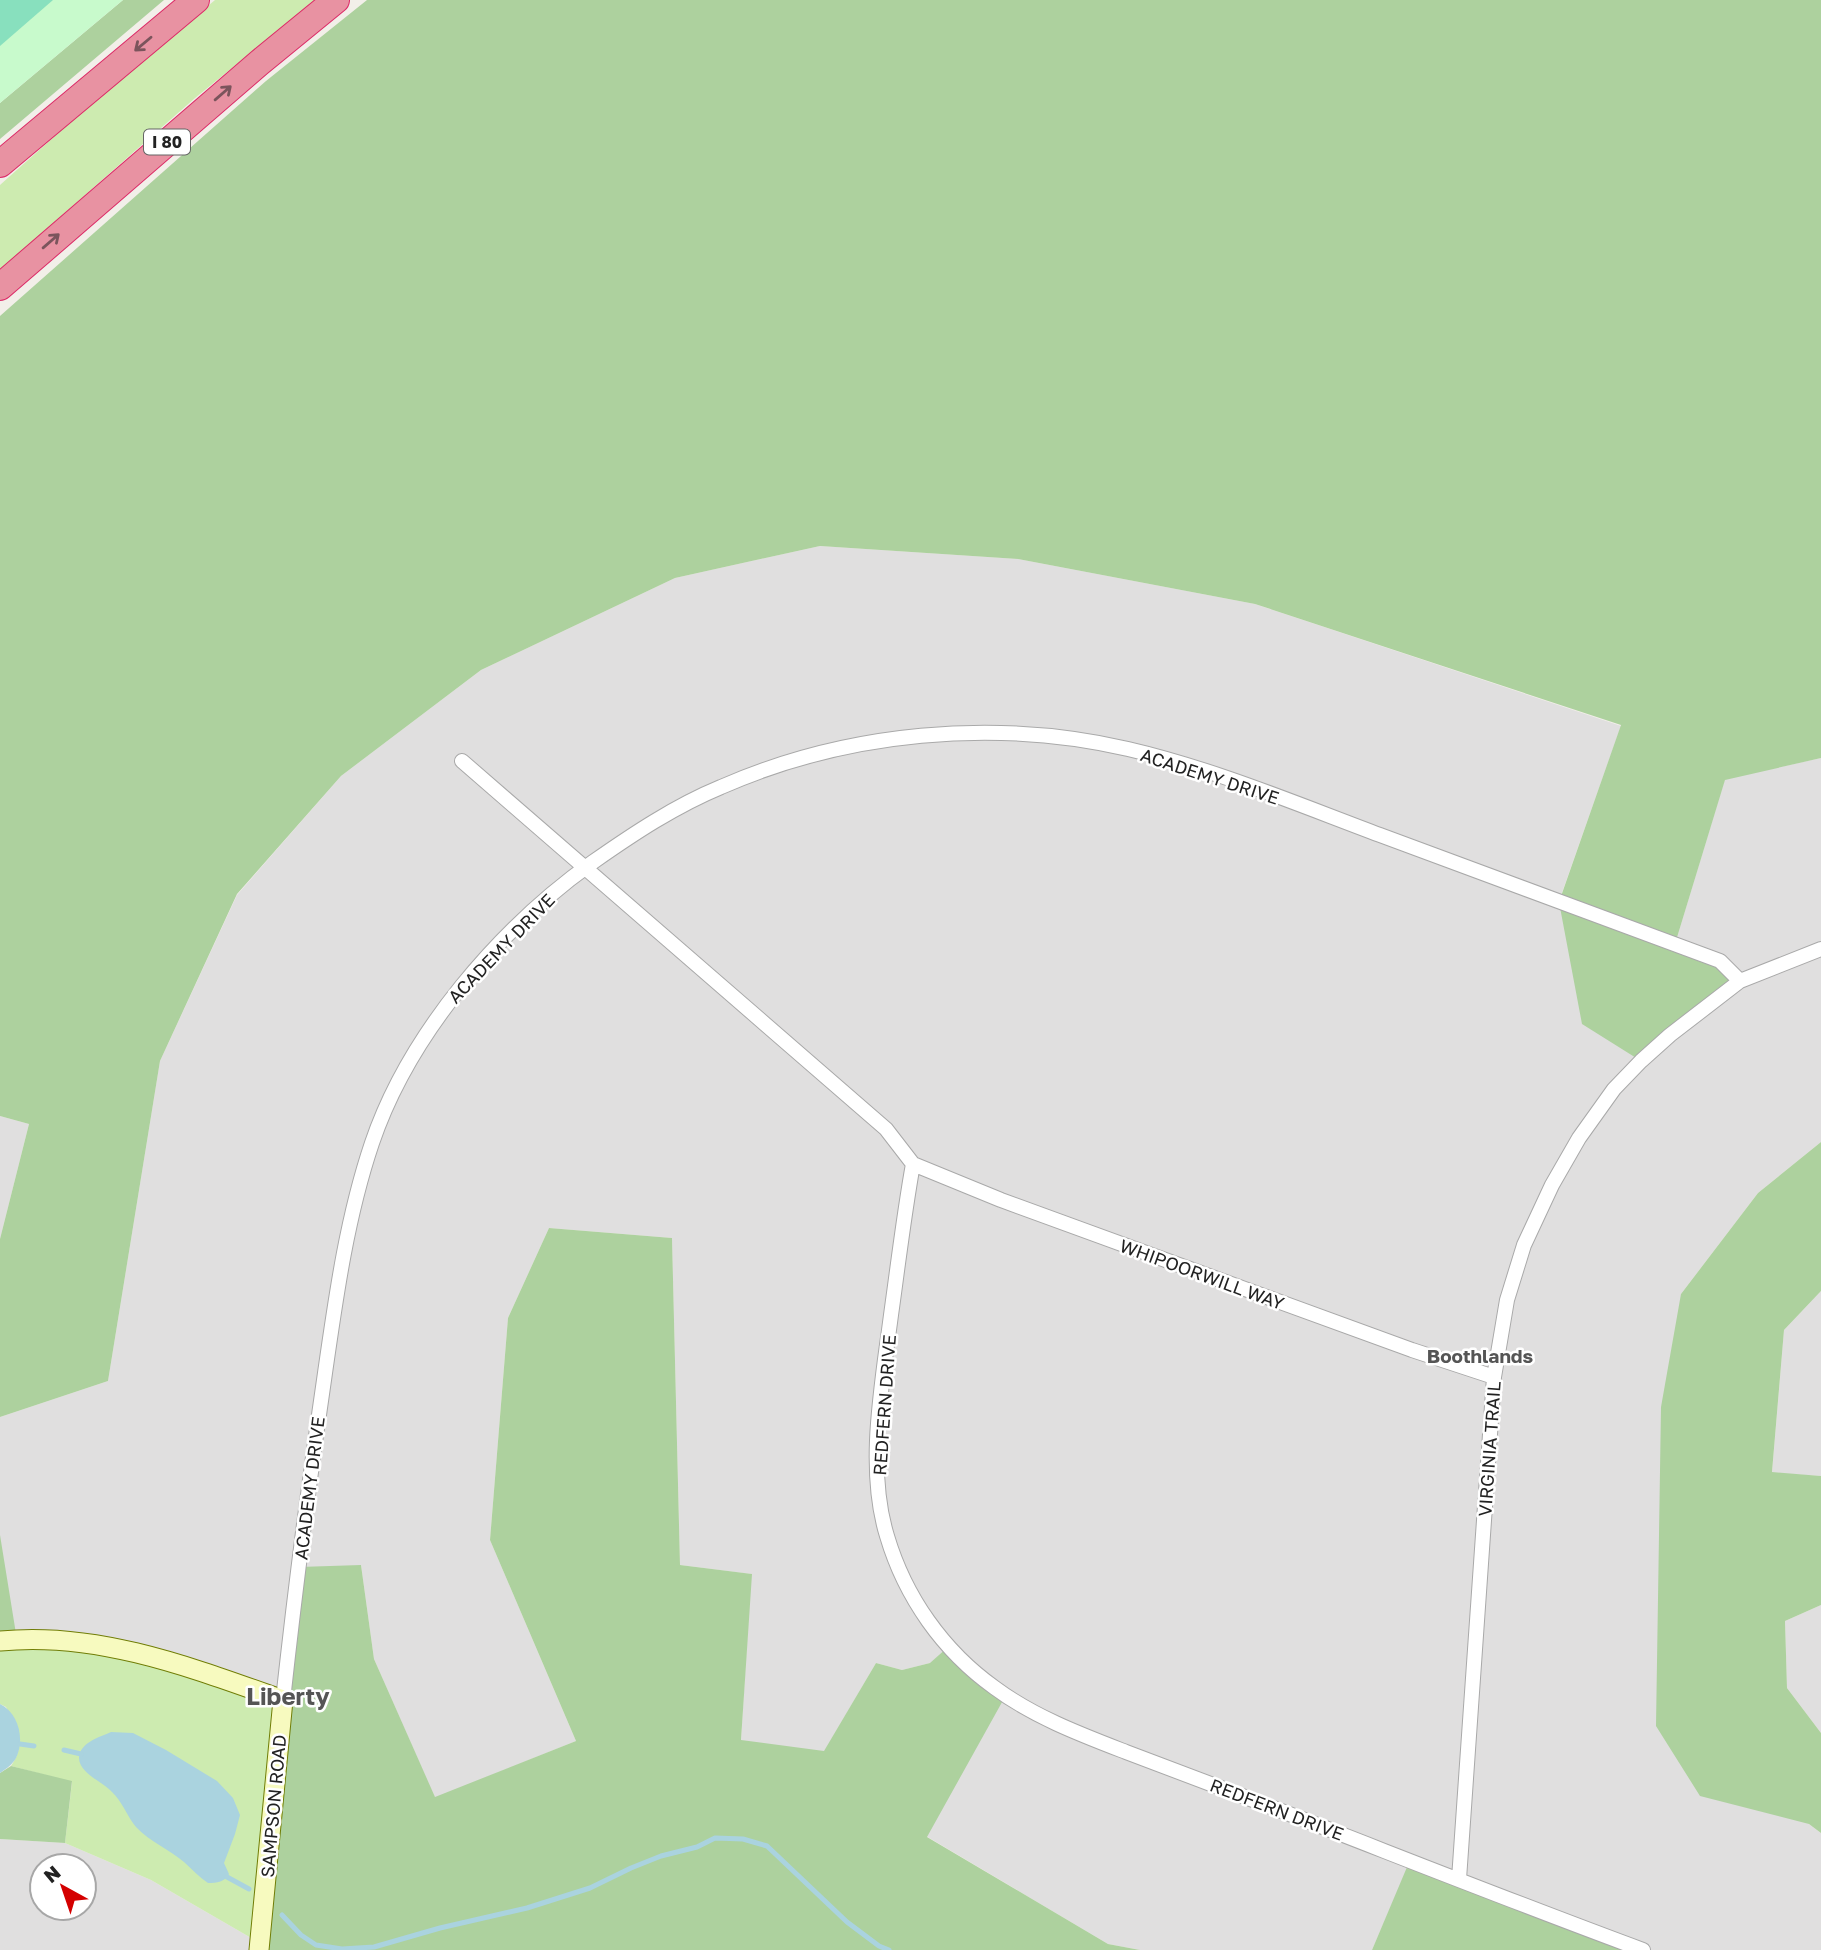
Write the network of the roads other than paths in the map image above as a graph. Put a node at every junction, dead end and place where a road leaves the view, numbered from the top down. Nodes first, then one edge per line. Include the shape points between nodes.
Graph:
1 (196, 0) edge
2 (335, 0) edge
3 (0, 164) edge
4 (0, 287) edge
5 (462, 761) dead end
6 (585, 867) junction
7 (1821, 949) edge
8 (1740, 981) junction
9 (913, 1164) junction
10 (1494, 1377) junction
11 (0, 1642) edge
12 (283, 1700) junction
13 (1459, 1879) junction
14 (259, 1950) edge
15 (1643, 1950) edge

1 -> 3 highway
4 -> 2 highway, I 80
5 - 6 street
6 - 8 street, ACADEMY DRIVE via 676,808 776,765 879,741 934,735 1036,735 1174,761 1720,961
6 - 9 street via 886,1129
6 - 12 street, ACADEMY DRIVE via 522,921 452,997 412,1058 373,1140 355,1199 334,1311
7 - 8 street, VIRGINIA TRAIL
8 - 10 street, VIRGINIA TRAIL via 1641,1061 1579,1138 1524,1245 1507,1300
9 - 10 street, WHIPOORWILL WAY via 1014,1205
9 - 13 street, REDFERN DRIVE via 876,1458 879,1498 896,1564 934,1629 966,1665 1037,1714
10 - 13 street, VIRGINIA TRAIL
11 - 12 street via 62,1641 123,1650
12 - 14 street, SAMPSON ROAD
13 - 15 street, REDFERN DRIVE

